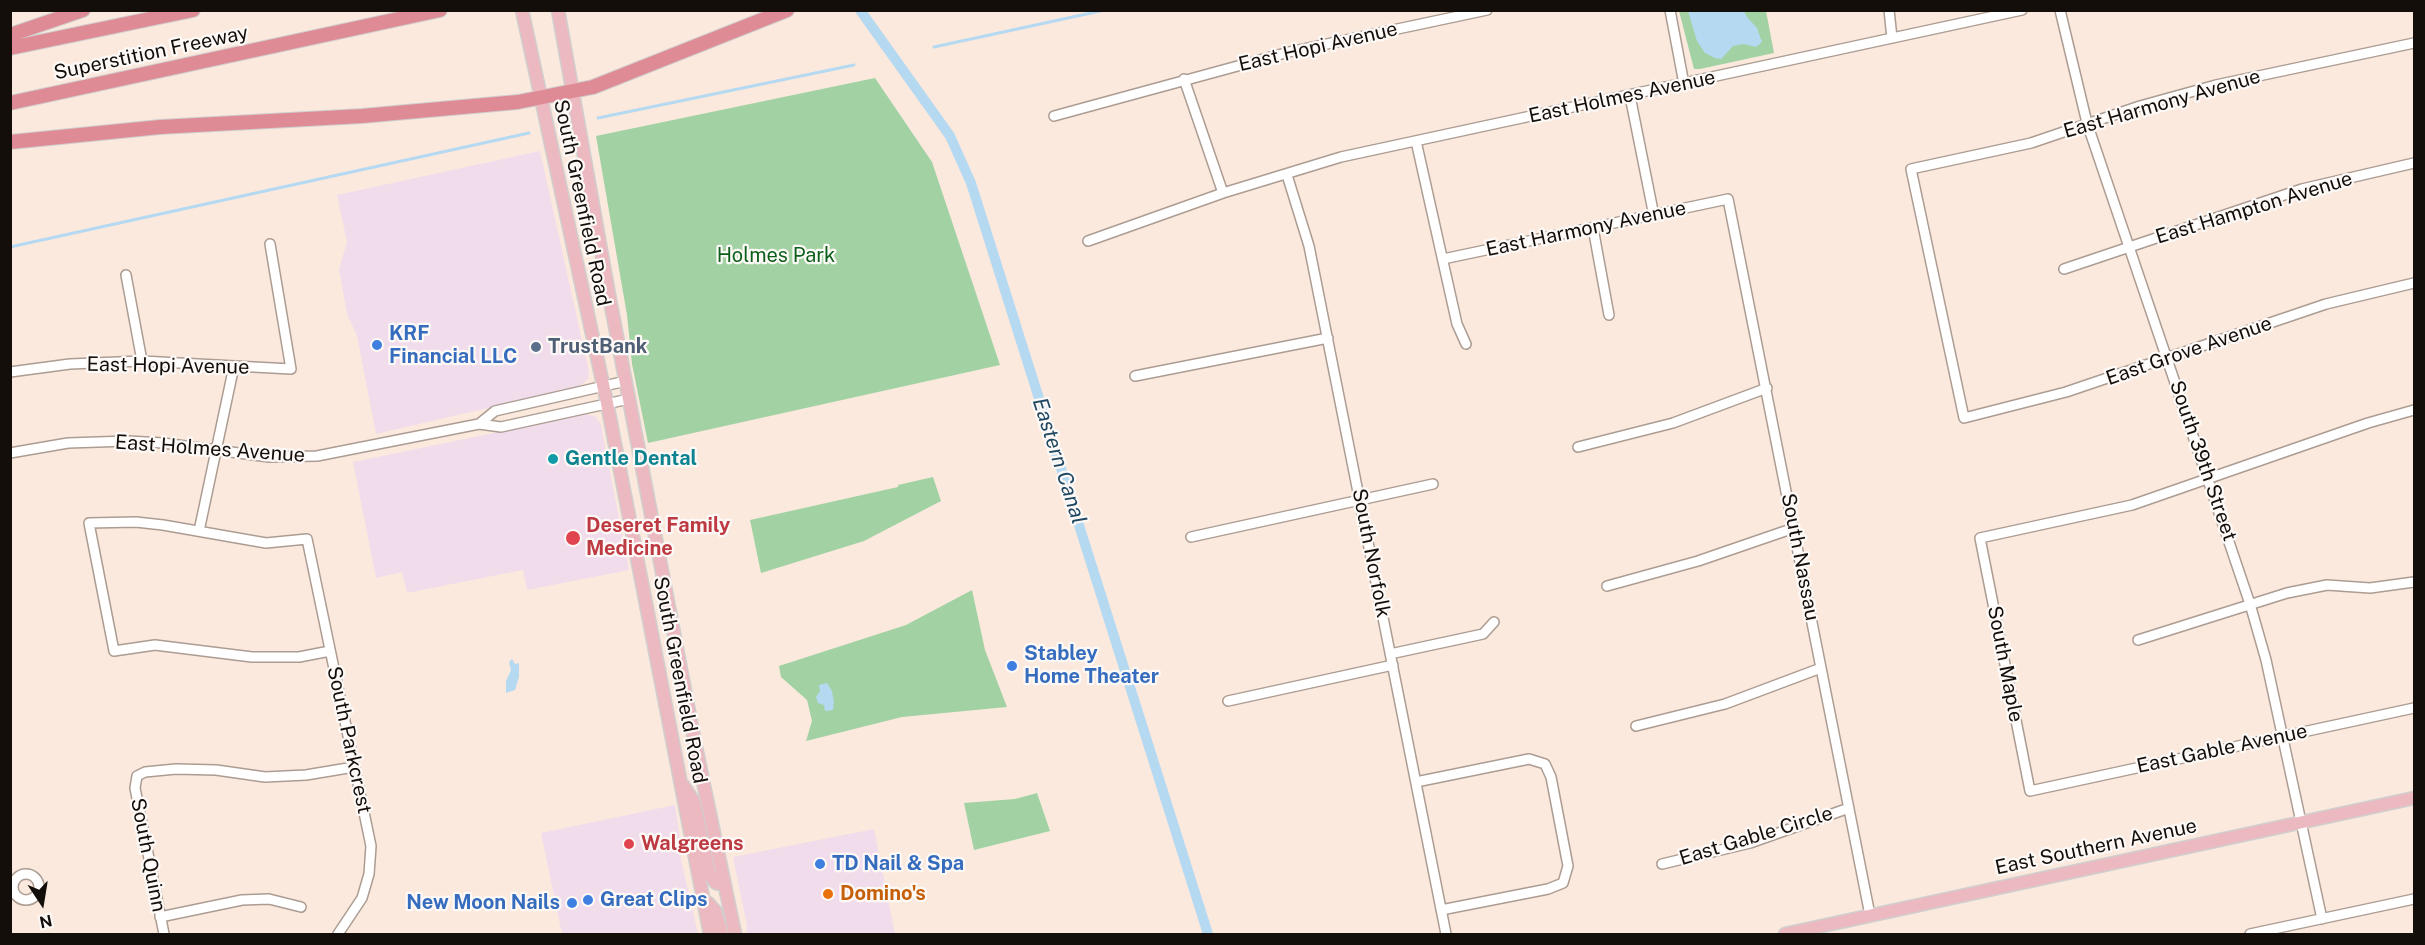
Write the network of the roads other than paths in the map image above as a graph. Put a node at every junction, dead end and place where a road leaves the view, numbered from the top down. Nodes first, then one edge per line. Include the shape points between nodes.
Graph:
1 (83, 10) edge
2 (193, 10) edge
3 (440, 10) edge
4 (522, 10) edge
5 (558, 10) edge
6 (787, 10) edge
7 (1487, 10) edge
8 (1670, 10) edge
9 (1889, 10) edge
10 (2022, 10) edge
11 (2060, 10) edge
12 (10, 35) edge
13 (1892, 38) junction
14 (2415, 43) edge
15 (10, 48) edge
16 (1184, 79) junction
17 (1684, 84) junction
18 (573, 91) junction
19 (1630, 96) junction
20 (539, 98) junction
21 (10, 103) edge
22 (1054, 116) dead end
23 (2087, 123) junction
24 (1416, 141) junction
25 (10, 142) edge
26 (2415, 163) edge
27 (1287, 175) junction
28 (1223, 193) junction
29 (1728, 199) joint
30 (1654, 216) junction
31 (1593, 228) junction
32 (1088, 241) dead end
33 (270, 244) dead end
34 (2130, 247) junction
35 (1443, 259) junction
36 (2064, 269) dead end
37 (126, 275) dead end
38 (2415, 283) edge
39 (1609, 315) dead end
40 (1328, 338) junction
41 (1466, 344) dead end
42 (2168, 358) junction
43 (142, 361) junction
44 (234, 366) junction
45 (10, 372) edge
46 (1135, 376) dead end
47 (626, 381) junction
48 (603, 387) junction
49 (1767, 388) junction
50 (629, 399) junction
51 (607, 404) junction
52 (2415, 410) edge
53 (1964, 418) joint
54 (479, 424) junction
55 (1578, 447) dead end
56 (218, 451) junction
57 (10, 453) edge
58 (2209, 478) junction
59 (1433, 484) dead end
60 (1360, 500) junction
61 (1794, 528) junction
62 (199, 531) junction
63 (1191, 537) dead end
64 (2415, 582) edge
65 (1606, 586) dead end
66 (2250, 604) junction
67 (1494, 622) dead end
68 (2138, 640) dead end
69 (330, 651) junction
70 (1390, 654) junction
71 (1393, 665) junction
72 (1821, 668) junction
73 (1228, 701) dead end
74 (2415, 708) edge
75 (1636, 726) dead end
76 (2283, 736) junction
77 (354, 767) junction
78 (678, 776) junction
79 (1416, 782) junction
80 (2030, 790) joint
81 (2415, 798) edge
82 (1849, 808) junction
83 (2302, 822) junction
84 (1662, 864) dead end
85 (724, 885) junction
86 (2415, 899) edge
87 (703, 902) junction
88 (301, 907) dead end
89 (1441, 910) junction
90 (1870, 915) junction
91 (160, 917) junction
92 (2322, 919) junction
93 (164, 934) edge
94 (338, 934) edge
95 (710, 934) edge
96 (722, 934) edge
97 (735, 934) edge
98 (1446, 934) edge
99 (1785, 934) edge
100 (2250, 934) edge

1 - 12 highway
2 - 15 highway, Superstition Freeway
3 - 21 highway, Superstition Freeway
4 - 20 main road, South Greenfield Road
5 - 18 main road, South Greenfield Road
6 - 18 highway via 593,87
7 - 16 street, East Hopi Avenue via 1289,52
8 - 17 street
9 - 13 street
10 - 13 street, East Holmes Avenue
11 - 23 street, South 39th Street
13 - 17 street, East Holmes Avenue
14 - 23 street, East Harmony Avenue via 2216,85
16 - 22 street, East Hopi Avenue
16 - 28 street
17 - 19 street, East Holmes Avenue
18 - 20 highway
18 - 47 main road, South Greenfield Road
19 - 24 street, East Holmes Avenue
19 - 30 street
20 - 25 highway via 362,116 160,127
20 - 48 main road, South Greenfield Road
23 - 34 street, South 39th Street
23 - 53 street, East Harmony Avenue via 2010,148 1911,169
24 - 27 street, East Holmes Avenue via 1341,157
24 - 35 street
26 - 34 street, East Hampton Avenue via 2302,189
27 - 28 street, East Holmes Avenue
27 - 40 street, South Norfolk via 1309,246
28 - 32 street, East Holmes Avenue
29 - 30 street, East Harmony Avenue
29 - 49 street, South Nassau
30 - 31 street, East Harmony Avenue
31 - 35 street, East Harmony Avenue
31 - 39 street
33 - 44 street, East Hopi Avenue via 291,369
34 - 36 street, East Hampton Avenue
34 - 42 street, South 39th Street
35 - 41 street via 1457,324
37 - 43 street
38 - 42 street, East Grove Avenue via 2326,304
40 - 46 street
40 - 60 street, South Norfolk
42 - 53 street, East Grove Avenue via 2066,392
42 - 58 street, South 39th Street
43 - 44 street, East Hopi Avenue
43 - 45 street, East Hopi Avenue
44 - 56 street
47 - 48 street, East Holmes Avenue
47 - 50 main road, South Greenfield Road
48 - 51 main road, South Greenfield Road
48 - 54 street, East Holmes Avenue via 495,411
49 - 55 street via 1673,423
49 - 61 street, South Nassau
50 - 51 street, East Holmes Avenue
50 - 85 main road, South Greenfield Road
51 - 54 street, East Holmes Avenue via 501,426
51 - 78 main road, South Greenfield Road
52 - 58 street
54 - 56 street, East Holmes Avenue via 316,456 269,457
56 - 57 street, East Holmes Avenue via 110,441 68,443
56 - 62 street
58 - 66 street, South 39th Street
58 - 80 street, South Maple via 2105,512 1980,538
59 - 60 street
60 - 63 street
60 - 70 street, South Norfolk
61 - 65 street via 1698,561
61 - 72 street, South Nassau
62 - 69 street, South Parkcrest via 266,543 307,539
62 - 69 street via 136,522 89,524 114,651 155,645 252,657 299,657
64 - 66 street via 2370,588 2327,585
66 - 68 street
66 - 76 street, South 39th Street
67 - 70 street via 1483,634
69 - 77 street, South Parkcrest
70 - 71 street, South Norfolk
71 - 73 street
71 - 79 street, South Norfolk
72 - 75 street via 1725,704
72 - 82 street, South Nassau
74 - 76 street, East Gable Avenue
76 - 80 street, East Gable Avenue
76 - 83 street, South 39th Street
77 - 91 street, South Quinn via 265,777 176,769 137,776 135,788
77 - 94 street, South Parkcrest via 371,846 370,864 362,898
78 - 85 main road via 694,802 709,873 716,883
78 - 87 main road, South Greenfield Road
79 - 89 street, South Norfolk
79 - 89 street via 1529,759 1545,764 1551,777 1568,866 1563,882 1548,889
81 - 83 main road, East Southern Avenue
82 - 84 street, East Gable Circle via 1750,843
82 - 90 street, South Nassau
83 - 90 main road, East Southern Avenue
83 - 92 street, South 39th Street
85 - 97 main road, South Greenfield Road
86 - 92 street
87 - 95 main road, South Greenfield Road
87 - 96 main road via 715,911
88 - 91 street via 269,899 242,900
89 - 98 street, South Norfolk
90 - 99 main road, East Southern Avenue
91 - 93 street, South Quinn
92 - 100 street

